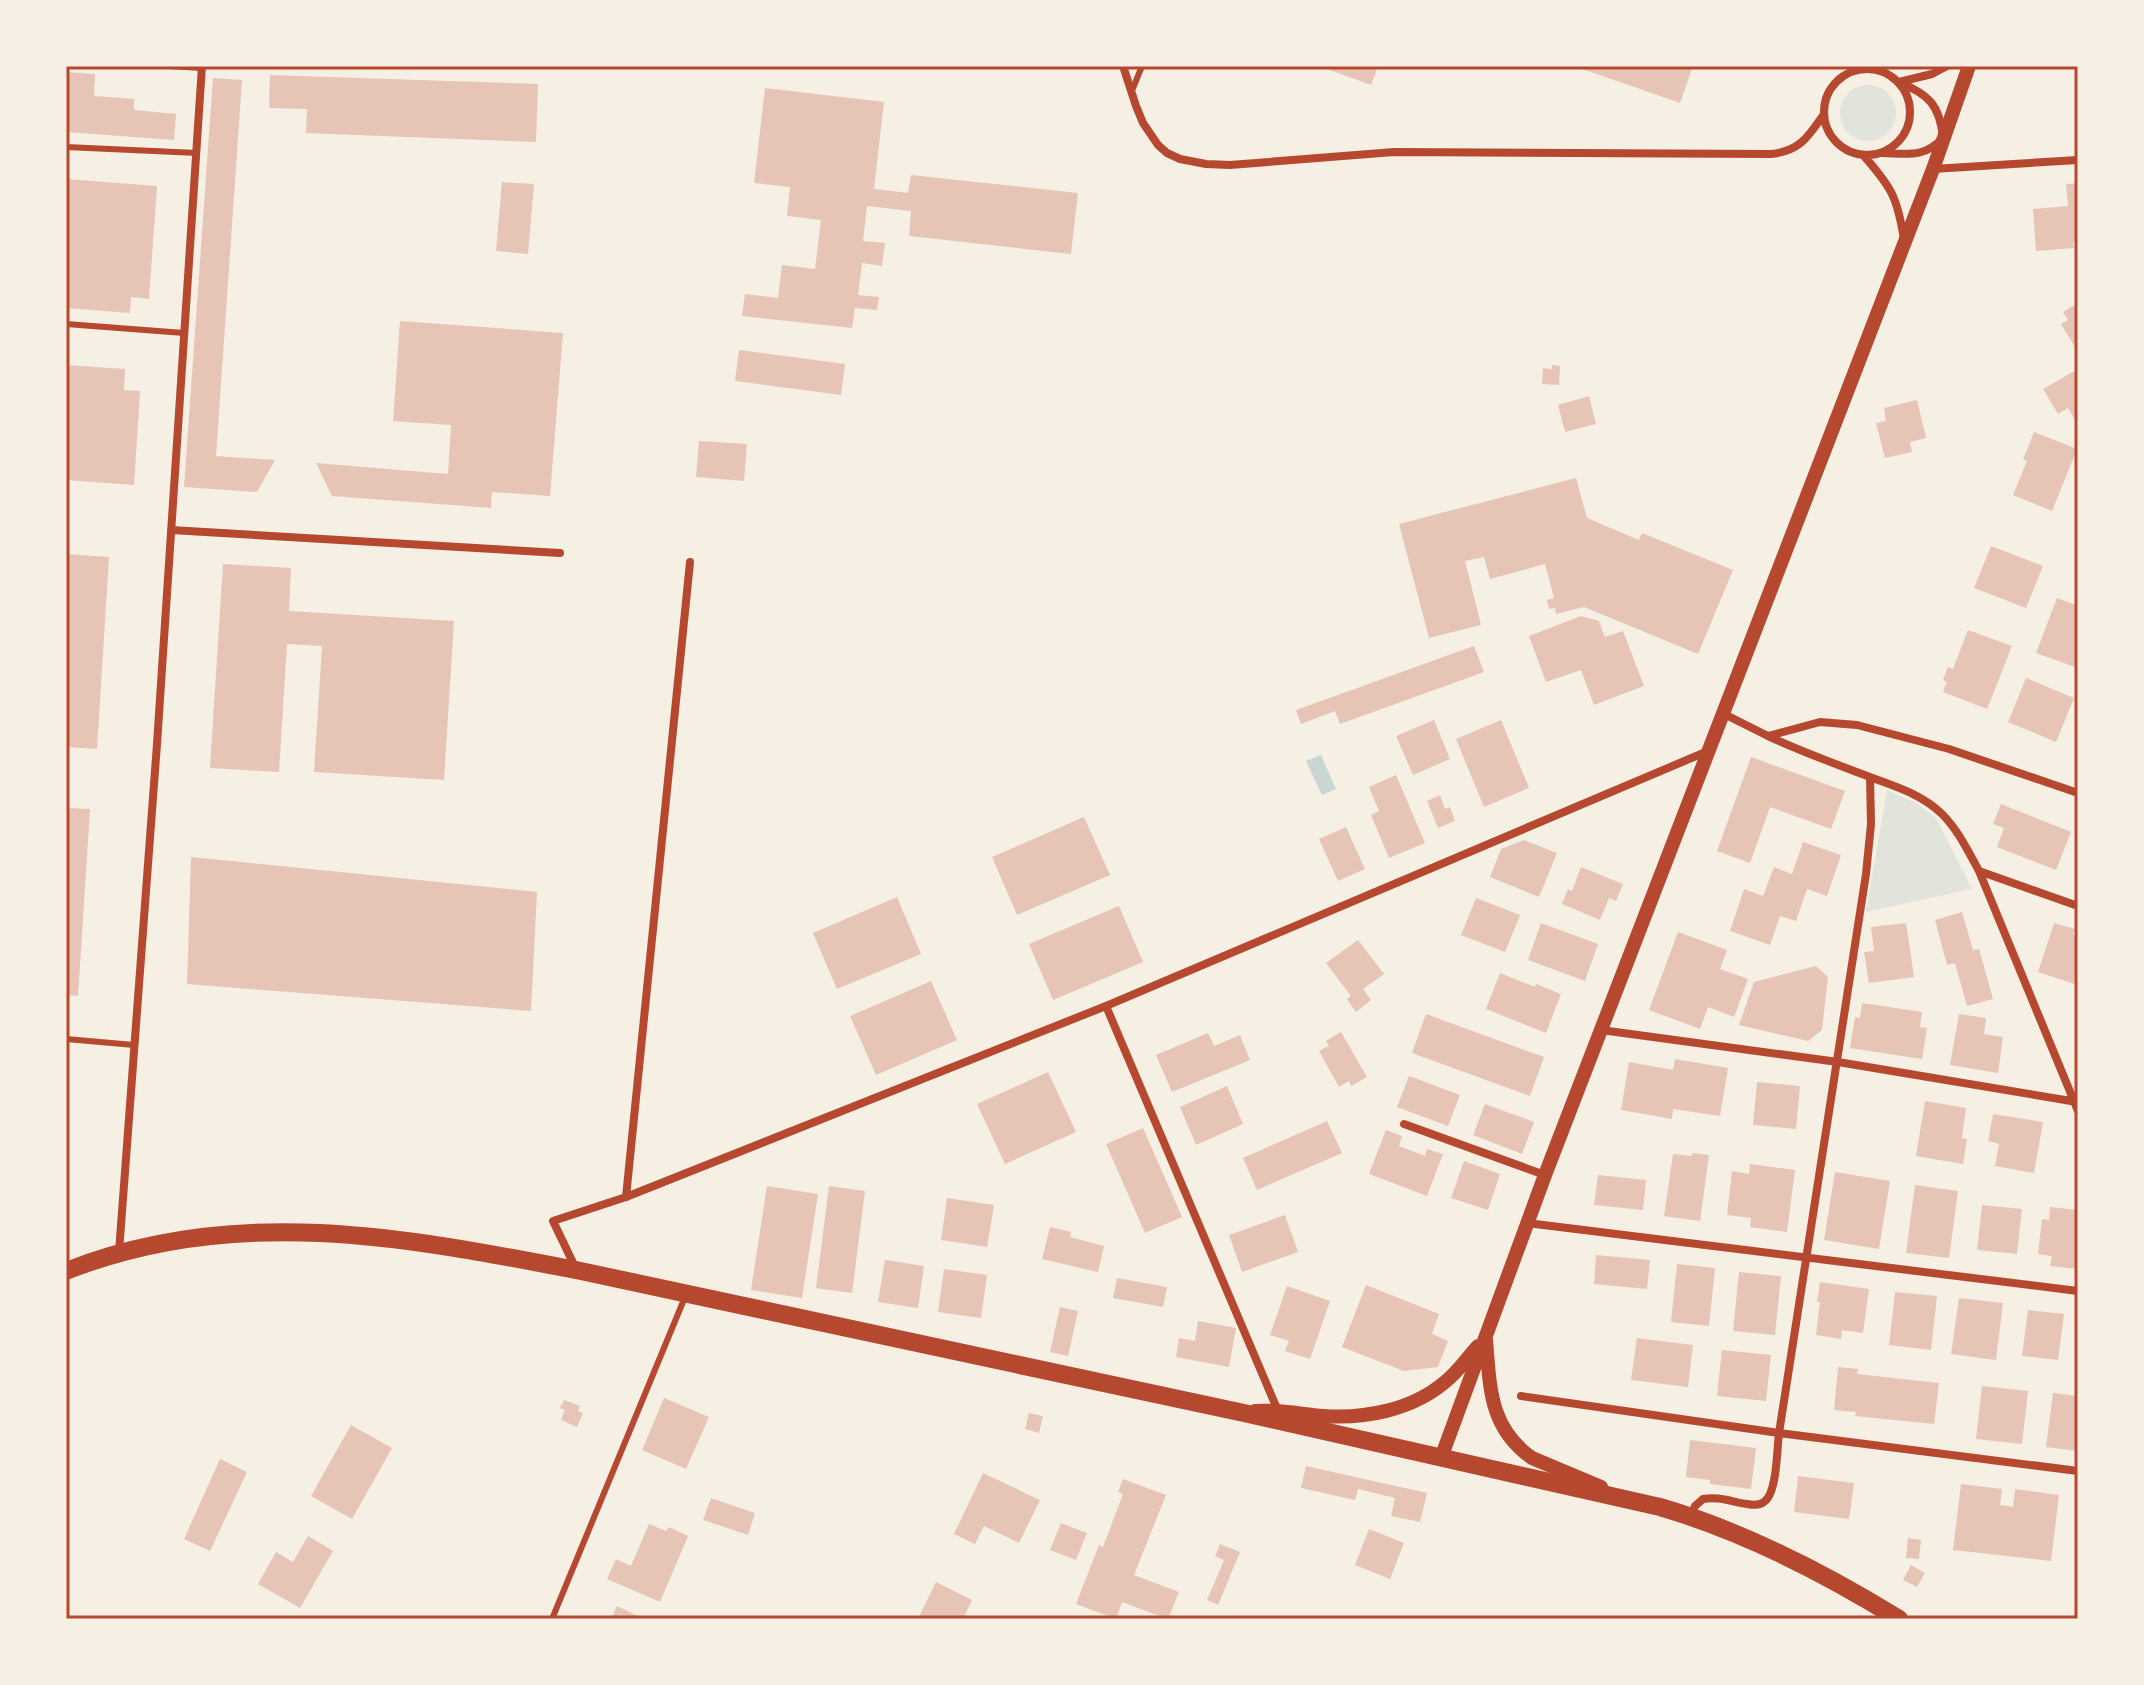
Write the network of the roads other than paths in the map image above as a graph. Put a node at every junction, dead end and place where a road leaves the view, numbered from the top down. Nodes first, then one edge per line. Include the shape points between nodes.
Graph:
1 (169, 66) edge
2 (1123, 66) edge
3 (1142, 66) edge
4 (1842, 66) edge
5 (1947, 66) edge
6 (1969, 66) edge
7 (202, 67) edge
8 (1880, 69) edge
9 (1837, 81) junction
10 (1899, 82) junction
11 (1131, 93) junction
12 (1824, 114) junction
13 (1943, 138) junction
14 (66, 147) edge
15 (197, 153) junction
16 (1883, 153) junction
17 (1864, 156) junction
18 (2078, 160) edge
19 (1933, 169) junction
20 (1904, 239) junction
21 (66, 324) edge
22 (184, 333) junction
23 (171, 530) junction
24 (560, 553) dead end
25 (690, 562) dead end
26 (1722, 713) junction
27 (1768, 736) junction
28 (1708, 751) junction
29 (1870, 777) junction
30 (2078, 793) edge
31 (1979, 871) junction
32 (2078, 906) edge
33 (1106, 1006) junction
34 (1601, 1030) junction
35 (66, 1039) edge
36 (134, 1045) junction
37 (1838, 1062) junction
38 (2076, 1102) edge
39 (2078, 1111) edge
40 (1404, 1124) dead end
41 (1545, 1175) junction
42 (626, 1197) junction
43 (1527, 1223) junction
44 (119, 1253) junction
45 (1807, 1257) junction
46 (576, 1270) junction
47 (66, 1271) edge
48 (2078, 1291) edge
49 (686, 1293) junction
50 (1486, 1336) junction
51 (1521, 1396) dead end
52 (1278, 1411) junction
53 (1244, 1413) junction
54 (1779, 1433) junction
55 (1441, 1458) junction
56 (2078, 1471) edge
57 (1629, 1499) junction
58 (1691, 1516) junction
59 (552, 1619) edge
60 (1899, 1619) edge

1 - 7 lane
2 - 11 street
3 - 11 lane
4 - 9 street
5 - 10 street
6 - 13 street
7 - 15 street
8 - 9 street via 1859,70
8 - 10 street
9 - 12 street
10 - 13 street via 1930,100
10 - 16 street via 1911,108 1910,122 1905,135
11 - 12 street via 1143,123 1167,153 1218,165 1394,152 1783,153 1798,146
12 - 17 street via 1832,138
13 - 16 street via 1923,153
13 - 19 street
14 - 15 lane
15 - 22 street
16 - 17 street
17 - 20 street via 1895,197
18 - 19 street
19 - 20 street
20 - 26 street
21 - 22 lane
22 - 23 street
23 - 24 street
23 - 36 street
25 - 42 street
26 - 27 street
26 - 28 street
27 - 29 street
27 - 30 street via 1820,722 1857,725
28 - 33 street
28 - 34 street
29 - 31 street via 1935,808
29 - 37 street via 1867,862
31 - 32 street
31 - 38 street
33 - 42 street
33 - 52 street
34 - 37 street
34 - 41 street
35 - 36 lane
36 - 44 street
37 - 38 street
37 - 45 street
38 - 39 street
40 - 41 street
41 - 43 street
42 - 46 street via 553,1221
43 - 45 street
43 - 50 street
44 - 46 main road via 211,1235 304,1231 395,1238
44 - 47 main road
45 - 48 street
45 - 54 street
46 - 49 main road
49 - 53 main road
49 - 59 lane
50 - 52 street via 1443,1384 1405,1405 1352,1416
50 - 55 street
50 - 57 street via 1492,1400 1513,1442 1546,1465
51 - 54 street
52 - 53 street
53 - 55 main road
54 - 56 street
54 - 58 street via 1768,1499 1752,1505 1703,1499
55 - 57 main road
57 - 58 main road
58 - 60 main road via 1770,1548

